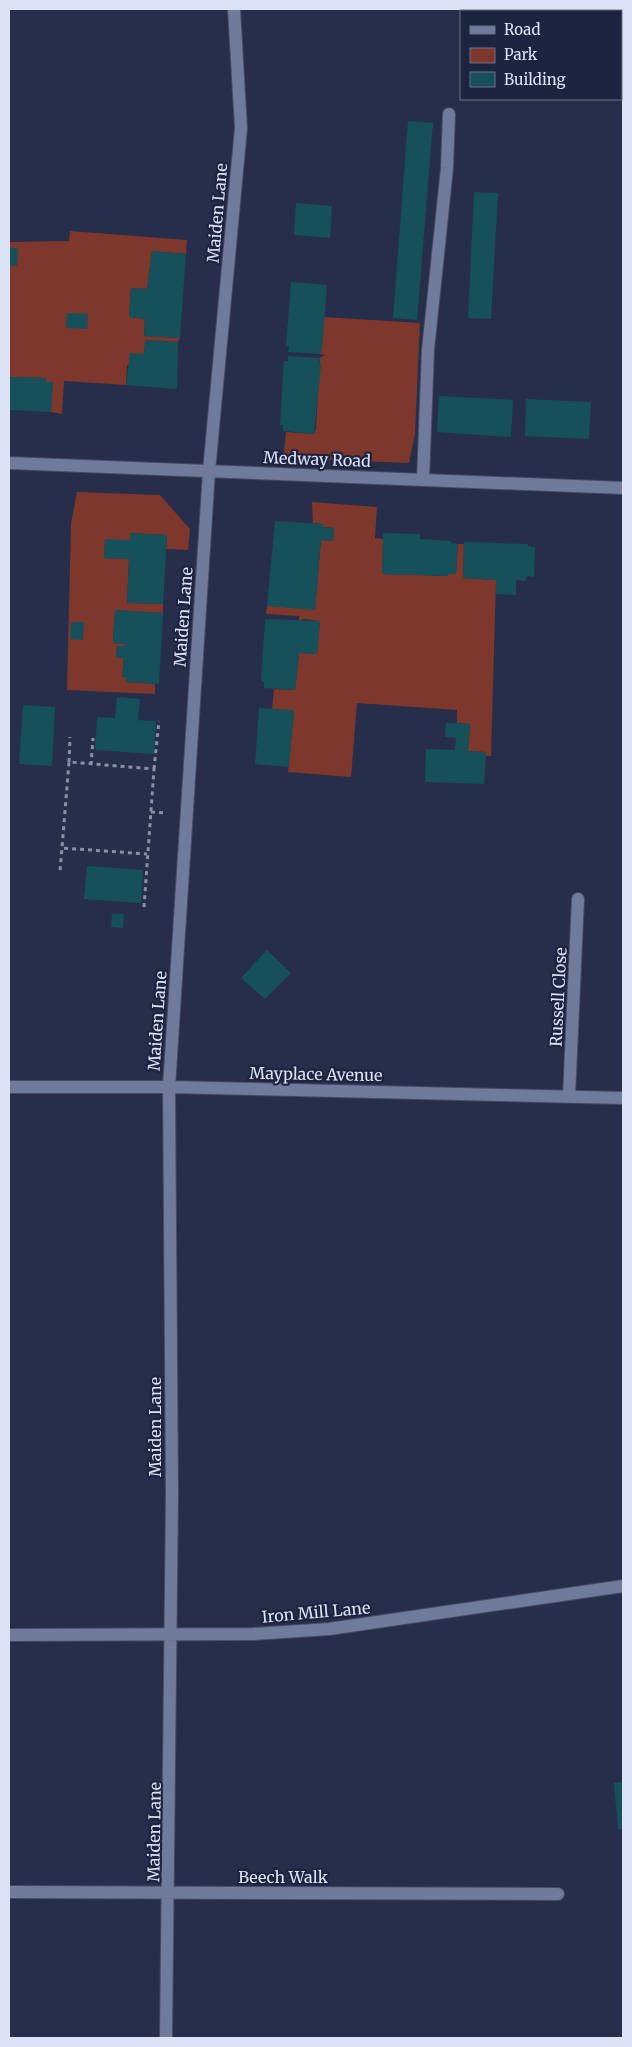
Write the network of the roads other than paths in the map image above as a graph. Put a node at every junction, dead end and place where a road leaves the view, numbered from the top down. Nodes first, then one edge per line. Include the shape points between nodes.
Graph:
1 (234, 9) edge
2 (449, 114) dead end
3 (9, 463) edge
4 (209, 470) junction
5 (423, 480) junction
6 (623, 488) edge
7 (578, 899) dead end
8 (9, 1087) edge
9 (169, 1087) junction
10 (569, 1096) junction
11 (623, 1098) edge
12 (623, 1586) edge
13 (171, 1633) junction
14 (9, 1635) edge
15 (9, 1892) edge
16 (169, 1894) junction
17 (558, 1894) dead end
18 (166, 2038) edge

1 - 4 street, Maiden Lane via 241,128
2 - 5 street via 428,350
3 - 4 street, Medway Road
4 - 5 street, Medway Road
4 - 9 street, Maiden Lane
5 - 6 street, Medway Road
7 - 10 street, Russell Close
8 - 9 street, Mayplace Avenue
9 - 10 street, Mayplace Avenue
9 - 13 street, Maiden Lane
10 - 11 street, Mayplace Avenue
12 - 13 street, Iron Mill Lane via 329,1629 253,1634
13 - 14 street, Iron Mill Lane
13 - 16 street, Maiden Lane
15 - 16 street, Beech Walk
16 - 17 street, Beech Walk
16 - 18 street, Maiden Lane

